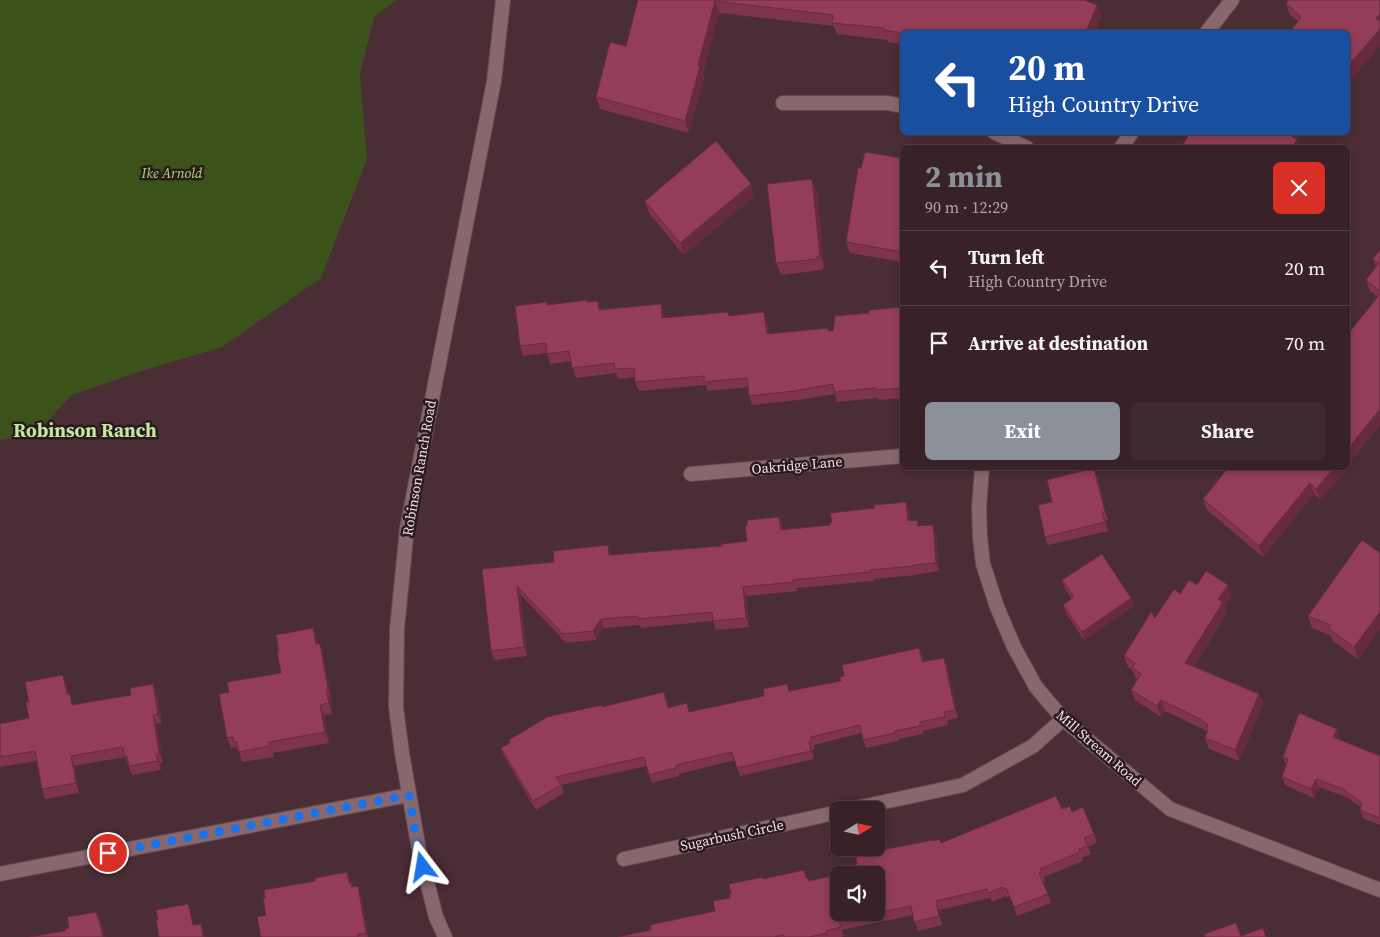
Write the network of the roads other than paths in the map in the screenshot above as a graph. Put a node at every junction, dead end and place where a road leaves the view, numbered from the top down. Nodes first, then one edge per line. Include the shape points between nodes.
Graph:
1 (503, 0) edge
2 (1232, 0) edge
3 (1209, 30) edge
4 (783, 103) dead end
5 (900, 106) edge
6 (1000, 135) edge
7 (1021, 145) edge
8 (900, 456) edge
9 (982, 470) edge
10 (690, 474) dead end
11 (1062, 719) junction
12 (409, 795) junction
13 (885, 802) edge
14 (830, 814) edge
15 (624, 858) dead end
16 (0, 874) edge
17 (1380, 890) edge
18 (445, 937) edge

1 - 12 street, Robinson Ranch Road via 494,81 407,528 397,629 396,707
2 - 3 street
4 - 5 street
6 - 7 street
8 - 10 street, Oakridge Lane
9 - 11 street, Mill Stream Road via 979,510 983,564 1014,647 1036,686
11 - 13 street via 1033,746 963,785
11 - 17 street, Mill Stream Road via 1170,809
12 - 16 street
12 - 18 street, Robinson Ranch Road via 418,850 436,917
14 - 15 street, Sugarbush Circle

